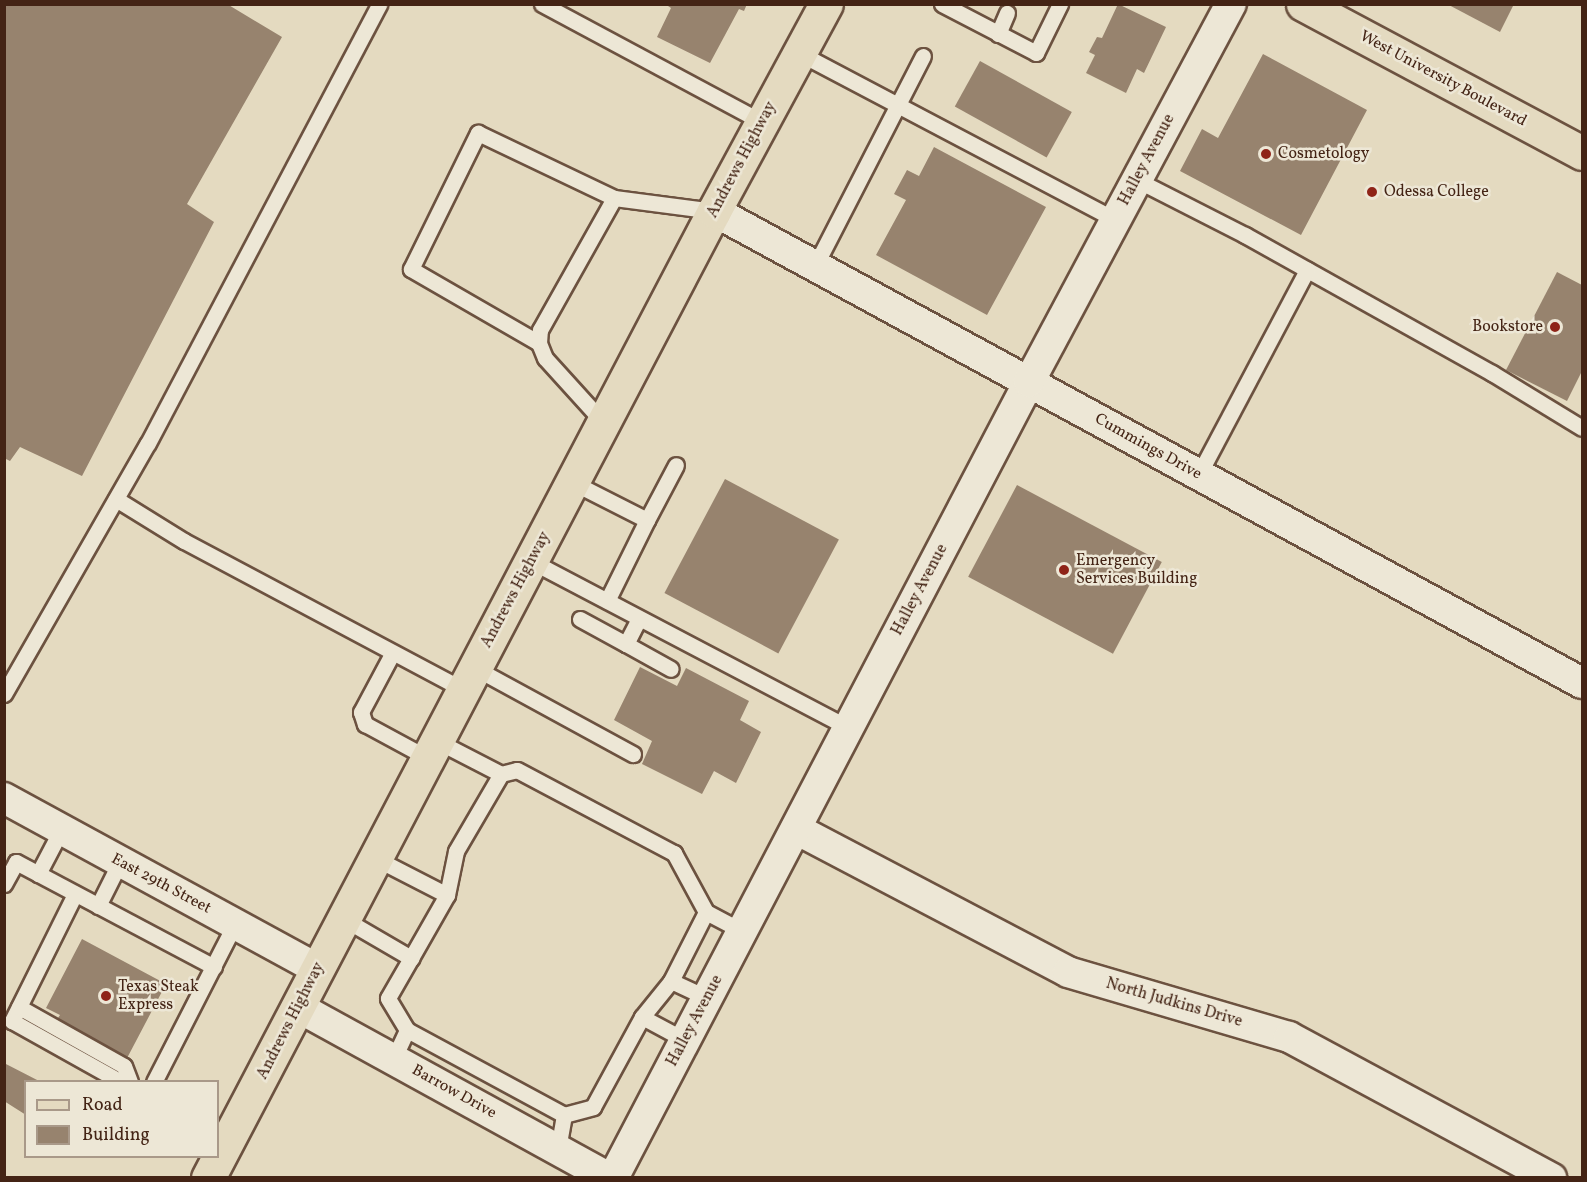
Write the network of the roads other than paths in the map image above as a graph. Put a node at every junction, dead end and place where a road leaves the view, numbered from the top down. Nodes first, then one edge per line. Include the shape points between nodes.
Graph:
1 (379, 4) edge
2 (542, 4) edge
3 (826, 4) edge
4 (942, 4) edge
5 (1060, 4) edge
6 (1231, 4) edge
7 (1304, 4) edge
8 (970, 11) edge
9 (1007, 13) dead end
10 (998, 33) junction
11 (800, 53) junction
12 (923, 56) dead end
13 (898, 105) junction
14 (762, 122) junction
15 (1582, 153) edge
16 (1137, 180) junction
17 (614, 198) junction
18 (714, 211) junction
19 (1116, 220) junction
20 (815, 266) junction
21 (1307, 270) junction
22 (538, 343) junction
23 (1029, 382) junction
24 (603, 422) junction
25 (1582, 428) edge
26 (676, 465) dead end
27 (1198, 474) junction
28 (572, 482) junction
29 (116, 499) junction
30 (647, 520) junction
31 (531, 561) junction
32 (607, 601) junction
33 (580, 619) dead end
34 (639, 619) junction
35 (626, 644) junction
36 (392, 654) junction
37 (671, 669) dead end
38 (469, 679) junction
39 (1582, 683) edge
40 (4, 694) edge
41 (849, 728) junction
42 (432, 749) junction
43 (633, 754) dead end
44 (501, 774) junction
45 (4, 798) edge
46 (796, 829) junction
47 (61, 830) junction
48 (375, 858) junction
49 (120, 862) junction
50 (38, 874) junction
51 (4, 884) edge
52 (75, 894) junction
53 (447, 895) junction
54 (98, 906) junction
55 (706, 912) junction
56 (344, 918) junction
57 (235, 924) junction
58 (742, 931) junction
59 (411, 958) junction
60 (214, 967) junction
61 (317, 969) junction
62 (671, 981) junction
63 (707, 998) junction
64 (298, 1007) junction
65 (12, 1014) edge
66 (642, 1017) junction
67 (407, 1030) junction
68 (685, 1040) junction
69 (394, 1058) junction
70 (118, 1080) edge
71 (129, 1080) edge
72 (155, 1080) edge
73 (564, 1115) junction
74 (223, 1138) edge
75 (558, 1149) junction
76 (216, 1158) edge
77 (208, 1178) edge
78 (611, 1178) edge
79 (1551, 1178) edge

1 - 29 lane
2 - 14 lane
3 - 11 main road, Andrews Highway
4 - 8 lane
5 - 10 lane via 1036,53
6 - 16 street, Halley Avenue
7 - 15 main road, West University Boulevard
8 - 10 lane
9 - 10 lane
11 - 13 lane
11 - 14 main road, Andrews Highway
12 - 13 lane
13 - 19 lane
13 - 20 lane
14 - 18 main road, Andrews Highway
16 - 19 street, Halley Avenue
16 - 21 lane
17 - 18 lane
17 - 22 lane via 540,330
17 - 22 lane via 478,133 411,269
18 - 20 street, Cummings Drive
18 - 24 main road, Andrews Highway
19 - 23 street, Halley Avenue
20 - 23 street, Cummings Drive
21 - 25 lane
21 - 27 lane
22 - 24 lane via 545,358
23 - 27 street, Cummings Drive
23 - 41 street, Halley Avenue
24 - 28 main road, Andrews Highway
26 - 30 lane
27 - 39 street, Cummings Drive
28 - 30 lane
28 - 31 main road, Andrews Highway
29 - 36 lane via 184,542
29 - 40 lane
30 - 32 lane
31 - 32 lane
31 - 38 main road, Andrews Highway
32 - 34 lane
33 - 35 lane
34 - 35 lane
34 - 41 lane
35 - 37 lane
36 - 38 lane
36 - 42 lane via 361,712 365,724
38 - 42 main road, Andrews Highway
38 - 43 lane
41 - 46 street, Halley Avenue
42 - 44 lane
42 - 48 main road, Andrews Highway
44 - 53 lane via 456,851
44 - 55 lane via 517,770 674,854
45 - 47 street, East 29th Street
46 - 58 street, Halley Avenue
46 - 79 street, North Judkins Drive via 1068,972 1289,1037
47 - 49 street, East 29th Street
47 - 50 lane
48 - 53 lane
48 - 56 main road, Andrews Highway
49 - 54 lane
49 - 57 street, East 29th Street
50 - 51 lane via 16,862
50 - 52 lane
52 - 54 lane
52 - 65 lane
53 - 59 lane
54 - 60 lane
55 - 58 lane
55 - 62 lane
56 - 59 lane
56 - 61 main road, Andrews Highway
57 - 60 lane
57 - 61 street, East 29th Street
58 - 63 street, Halley Avenue
59 - 67 lane via 388,998
60 - 72 lane
61 - 64 main road, Andrews Highway
62 - 63 lane
62 - 66 lane
63 - 68 street, Halley Avenue
64 - 69 street, Barrow Drive
64 - 74 main road, Andrews Highway
65 - 70 lane
65 - 71 lane via 124,1066
66 - 68 lane
66 - 73 lane via 592,1107
67 - 69 lane
67 - 73 lane
68 - 78 street, Halley Avenue
69 - 75 street, Barrow Drive
73 - 75 lane
75 - 78 street, Barrow Drive
76 - 77 main road, Andrews Highway

